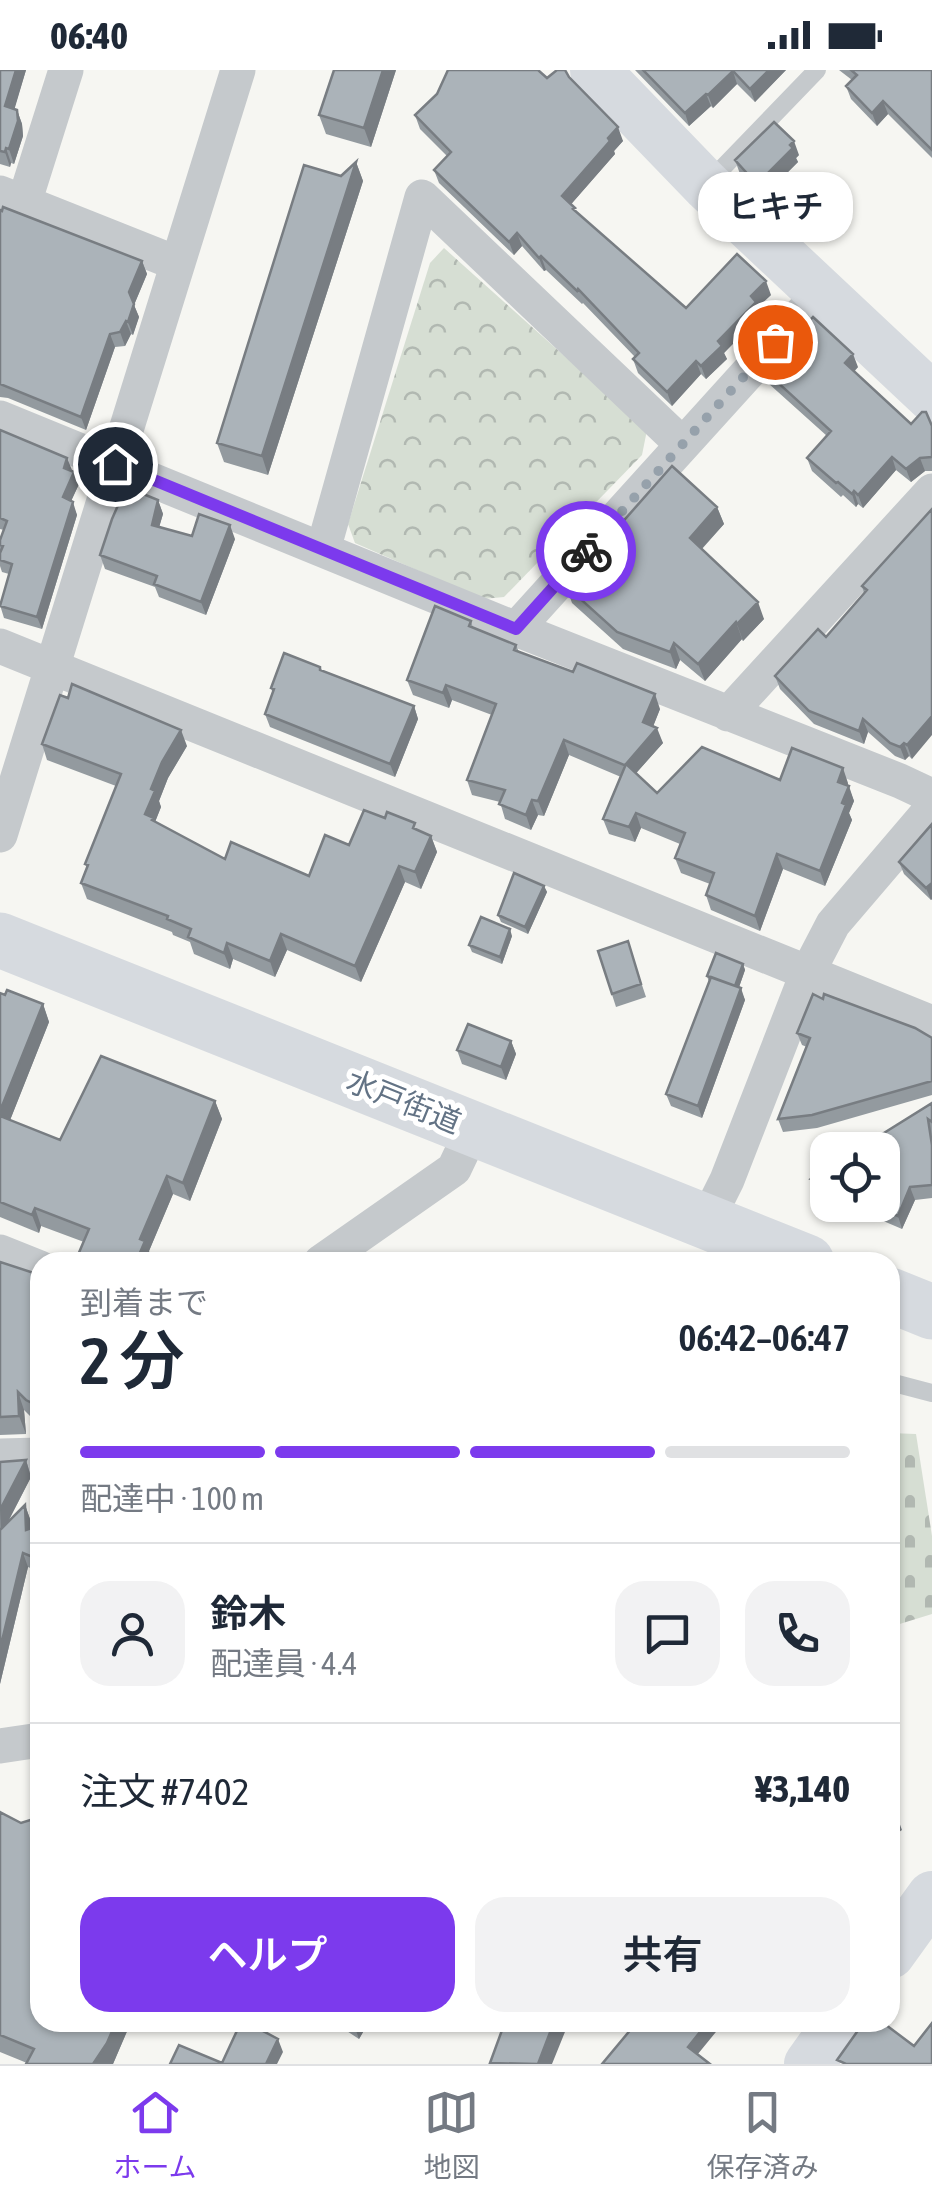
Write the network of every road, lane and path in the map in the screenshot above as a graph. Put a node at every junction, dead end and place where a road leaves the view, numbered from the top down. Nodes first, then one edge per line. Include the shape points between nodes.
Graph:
1 (66, 70) edge
2 (238, 70) edge
3 (595, 70) edge
4 (808, 73) edge
5 (706, 185) junction
6 (12, 198) edge
7 (176, 263) junction
8 (822, 291) junction
9 (932, 397) edge
10 (0, 418) edge
11 (682, 444) junction
12 (115, 464) junction
13 (932, 491) edge
14 (323, 550) junction
15 (516, 629) junction
16 (0, 646) edge
17 (54, 667) junction
18 (728, 714) junction
19 (932, 796) edge
20 (932, 808) edge
21 (0, 835) edge
22 (0, 940) edge
23 (807, 974) junction
24 (932, 1023) edge
25 (472, 1129) junction
26 (706, 1222) junction
27 (0, 1252) edge
28 (335, 1252) edge
29 (782, 1252) edge
30 (30, 1264) edge
31 (900, 1300) edge
32 (932, 1312) edge
33 (900, 1385) edge
34 (932, 1393) edge
35 (30, 1455) edge
36 (0, 1456) edge
37 (30, 1742) edge
38 (0, 1746) edge
39 (932, 1896) edge
40 (900, 1940) edge
41 (833, 2032) edge
42 (809, 2064) edge

1 - 6 street
2 - 7 street
3 - 5 street
4 - 5 lane
5 - 8 street
6 - 7 street
7 - 12 street
8 - 9 street
8 - 11 street
10 - 12 street
11 - 14 street via 422,197
11 - 15 street
12 - 14 street
12 - 17 street
13 - 18 street
14 - 15 street
15 - 18 street
16 - 17 street
17 - 21 street
17 - 23 street
18 - 19 street
20 - 23 street via 833,924
22 - 25 highway, 水戸街道
23 - 24 street
23 - 26 street
25 - 26 highway, 水戸街道
25 - 28 street via 454,1169
26 - 29 highway, 水戸街道
27 - 30 street
31 - 32 highway
33 - 34 lane
35 - 36 street
37 - 38 street
39 - 40 street
41 - 42 street

